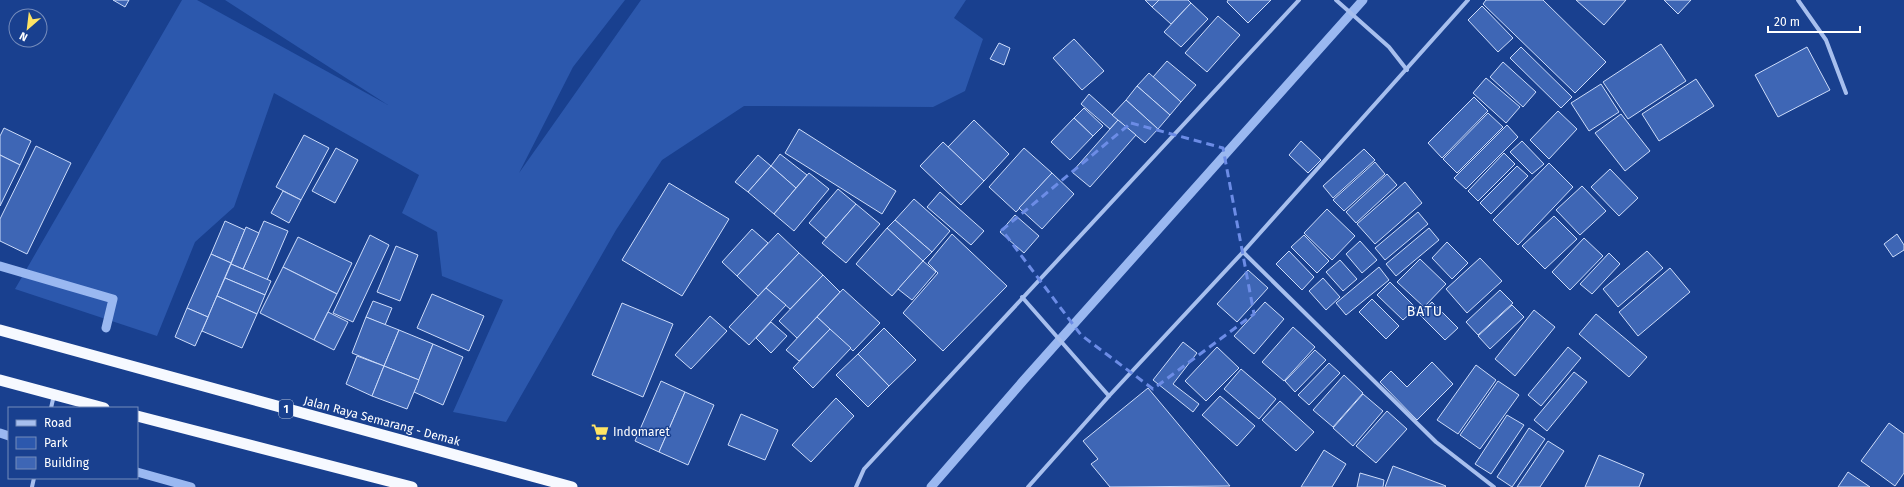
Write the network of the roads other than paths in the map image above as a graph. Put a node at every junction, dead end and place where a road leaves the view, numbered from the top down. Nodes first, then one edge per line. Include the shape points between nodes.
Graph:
1 (1299, 0) edge
2 (1336, 0) edge
3 (1468, 0) edge
4 (1798, 0) edge
5 (1407, 70) junction
6 (1846, 93) dead end
7 (1243, 252) junction
8 (1022, 297) junction
9 (0, 330) edge
10 (0, 380) edge
11 (54, 395) junction
12 (1109, 396) junction
13 (51, 407) edge
14 (100, 407) edge
15 (138, 416) edge
16 (412, 487) edge
17 (572, 487) edge
18 (856, 487) edge
19 (1028, 487) edge
20 (1494, 487) edge

1 - 8 street
2 - 5 street via 1389,47
3 - 5 street
4 - 6 street via 1826,40
5 - 7 street
7 - 12 street
7 - 20 street via 1436,442
8 - 12 street
8 - 18 street via 864,469
9 - 17 highway, Jalan Raya Semarang - Demak / 1
10 - 11 highway
11 - 13 street
11 - 14 highway
12 - 19 street
15 - 16 highway

